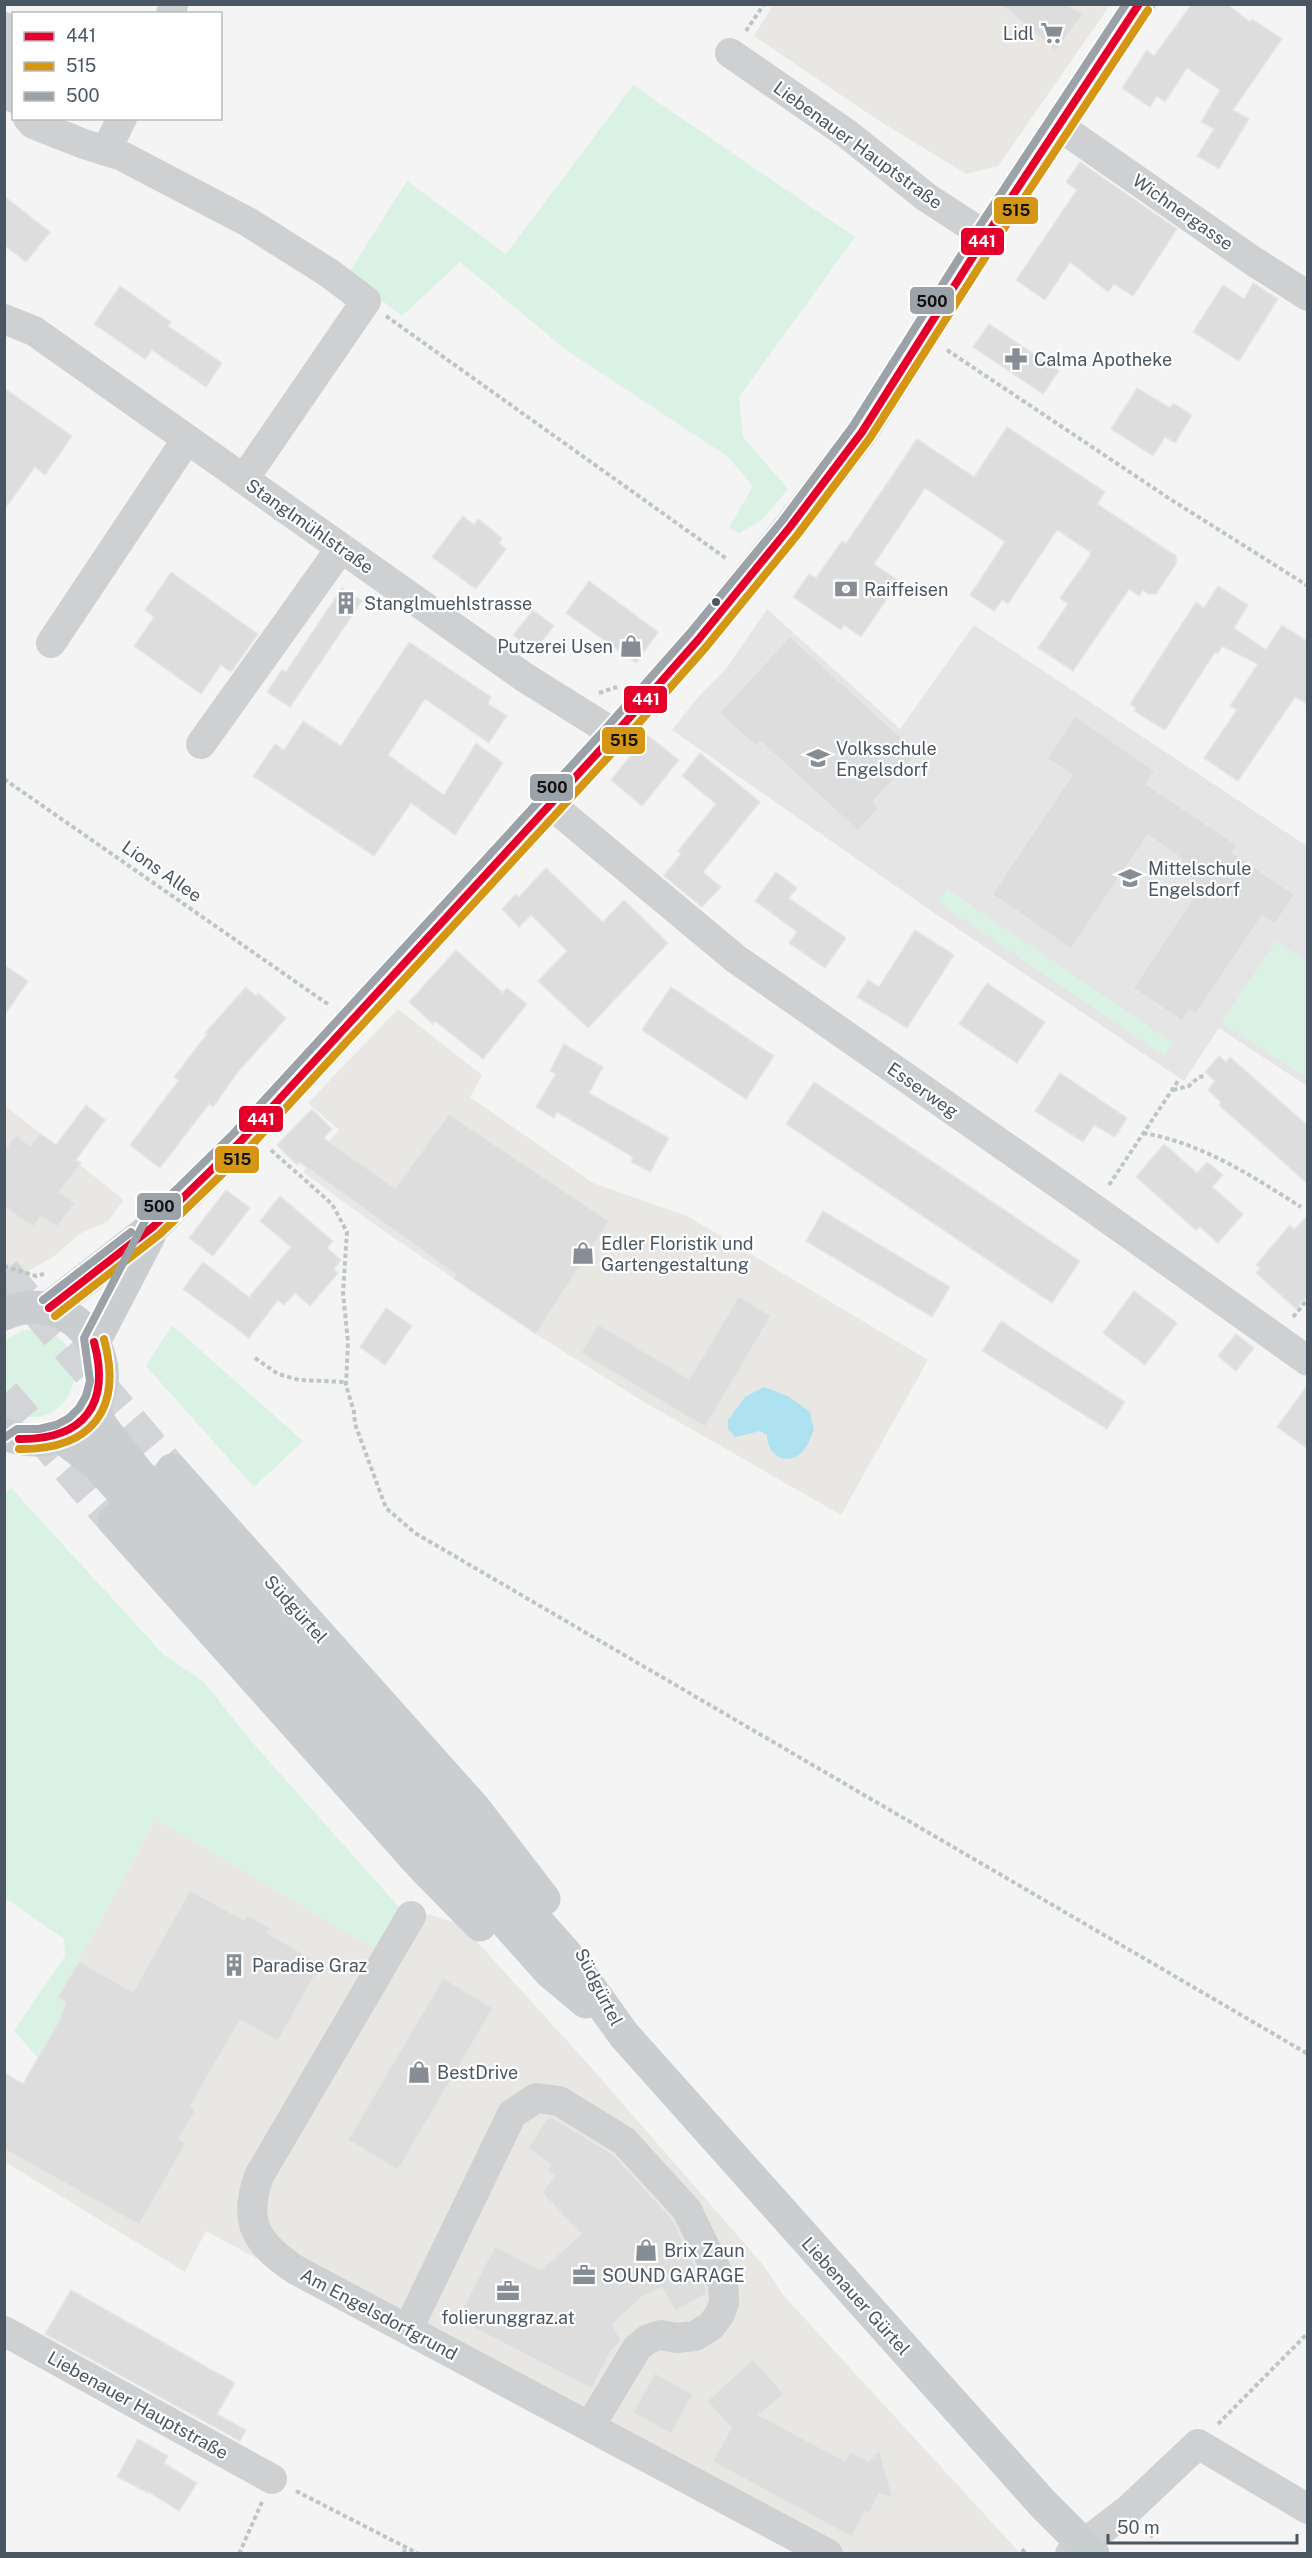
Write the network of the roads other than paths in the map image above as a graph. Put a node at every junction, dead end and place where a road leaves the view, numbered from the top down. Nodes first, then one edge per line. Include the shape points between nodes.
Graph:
1 (1139, 4) edge
2 (4, 27) edge
3 (730, 53) dead end
4 (12, 94) edge
5 (31, 120) edge
6 (121, 120) edge
7 (1059, 126) junction
8 (106, 151) junction
9 (986, 236) junction
10 (1308, 296) edge
11 (4, 319) edge
12 (187, 439) junction
13 (244, 479) junction
14 (341, 548) junction
15 (51, 643) dead end
16 (615, 734) junction
17 (201, 744) dead end
18 (550, 804) junction
19 (154, 1227) junction
20 (19, 1307) edge
21 (94, 1342) junction
22 (1308, 1361) edge
23 (93, 1407) junction
24 (60, 1436) junction
25 (9, 1442) edge
26 (172, 1470) tunnel mouth
27 (114, 1521) tunnel mouth
28 (411, 1916) dead end
29 (624, 2035) junction
30 (408, 2329) junction
31 (4, 2331) edge
32 (590, 2426) junction
33 (272, 2479) road end
34 (1308, 2509) edge
35 (1082, 2550) edge
36 (828, 2553) edge

1 - 7 main road
2 - 4 street via 11,36 7,83
3 - 9 street, Liebenauer Hauptstraße
5 - 8 street
6 - 8 street
7 - 9 main road
7 - 10 street, Wichnergasse
8 - 13 street via 248,222 366,301
9 - 16 main road via 862,432 698,640
11 - 12 street, Stanglmühlstraße via 34,331
12 - 13 street, Stanglmühlstraße
12 - 15 street
13 - 14 street, Stanglmühlstraße
14 - 16 street, Stanglmühlstraße via 524,677
14 - 17 street
16 - 18 main road
18 - 19 main road via 250,1132
18 - 22 street, Esserweg via 736,960
19 - 20 main road
19 - 21 main road
20 - 21 main road via 76,1320
21 - 23 main road via 102,1375
23 - 24 main road via 78,1425
23 - 29 main road via 102,1427 137,1472 567,1954
24 - 25 main road
24 - 29 main road via 98,1466 550,1972
26 - 29 main road, Südgürtel via 475,1809 577,1943
27 - 29 main road, Südgürtel via 423,1867 539,1983
28 - 30 street, Am Engelsdorfgrund via 269,2154 255,2185 251,2213 261,2240 279,2258
29 - 35 main road, Liebenauer Gürtel
30 - 32 street, Am Engelsdorfgrund
30 - 32 street via 512,2114 536,2098 559,2101 624,2141 687,2210 723,2284 724,2302 711,2326 688,2338 661,2335 637,2348
31 - 33 street, Liebenauer Hauptstraße
32 - 36 street, Am Engelsdorfgrund
34 - 35 street via 1198,2444

